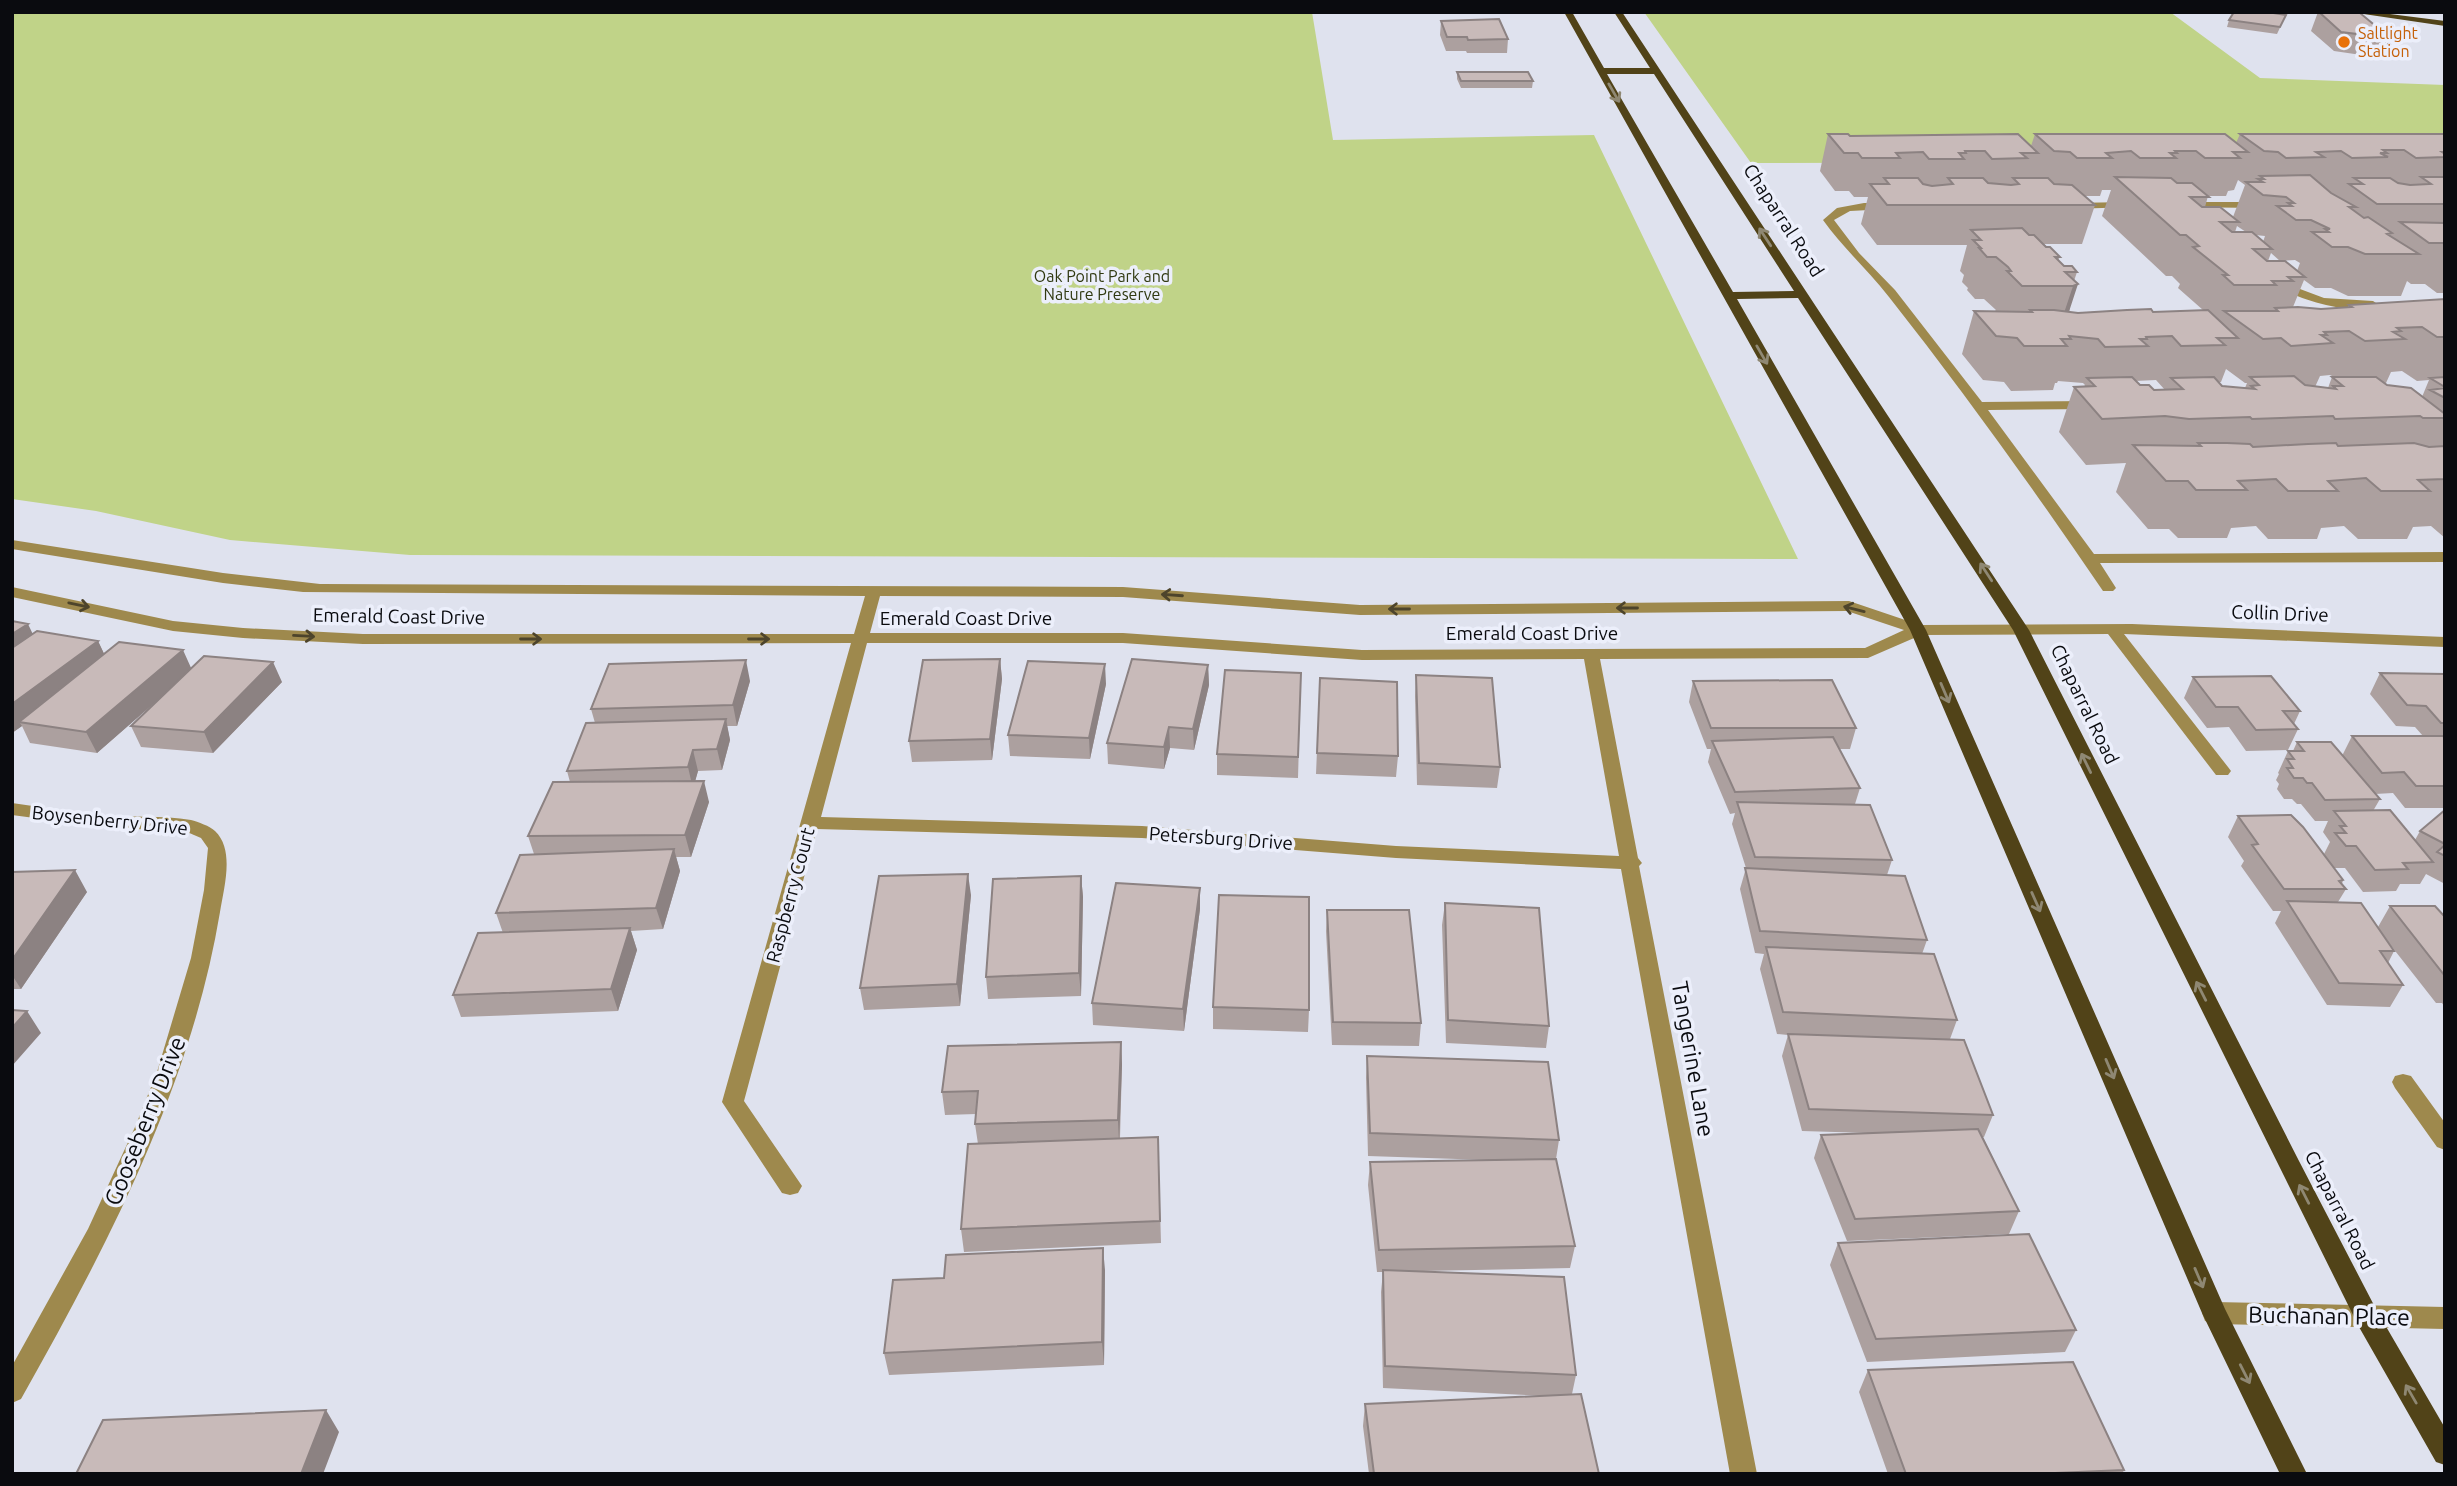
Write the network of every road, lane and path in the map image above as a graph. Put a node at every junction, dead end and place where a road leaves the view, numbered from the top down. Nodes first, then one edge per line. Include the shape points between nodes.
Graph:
1 (1568, 12) edge
2 (1618, 12) edge
3 (2354, 12) edge
4 (2445, 24) edge
5 (1601, 71) junction
6 (1657, 71) junction
7 (2057, 205) edge
8 (2137, 205) edge
9 (2163, 205) edge
10 (2190, 205) junction
11 (2271, 205) edge
12 (1901, 206) edge
13 (2200, 214) edge
14 (2271, 276) edge
15 (1803, 294) junction
16 (1729, 296) junction
17 (2381, 305) edge
18 (2102, 405) edge
19 (1979, 406) junction
20 (12, 544) edge
21 (2445, 557) edge
22 (2090, 559) junction
23 (2108, 588) dead end
24 (874, 590) junction
25 (12, 592) edge
26 (1918, 630) junction
27 (2021, 630) junction
28 (2113, 630) junction
29 (861, 640) junction
30 (2445, 642) edge
31 (1591, 654) junction
32 (2222, 771) dead end
33 (12, 809) edge
34 (810, 823) junction
35 (208, 834) joint
36 (1632, 863) junction
37 (2403, 1082) dead end
38 (2445, 1141) edge
39 (790, 1186) dead end
40 (2214, 1313) junction
41 (2445, 1318) edge
42 (2368, 1319) junction
43 (12, 1391) edge
44 (2445, 1453) edge
45 (1744, 1474) edge
46 (2294, 1474) edge

1 - 5 main road
2 - 6 main road, Chaparral Road
3 - 4 main road
5 - 6 main road
5 -> 16 main road
15 -> 6 main road, Chaparral Road
7 - 8 street
9 - 10 street
10 - 11 street
10 - 13 street
12 - 19 street via 1852,207 1835,212 1828,220 1891,292
14 - 17 street via 2297,295 2313,300
15 - 16 main road
27 -> 15 main road, Chaparral Road
16 -> 26 main road
18 - 19 street
19 - 22 street
20 - 24 street, Emerald Coast Drive via 295,587
21 - 22 street
22 - 23 street
26 -> 24 street, Emerald Coast Drive via 1849,606 1360,610 1123,592
24 - 29 street, Raspberry Court
25 -> 29 street, Emerald Coast Drive via 173,626 243,633 363,639
26 - 27 street, Emerald Coast Drive
26 - 31 street, Emerald Coast Drive via 1868,653
26 -> 40 main road
27 - 28 street, Collin Drive
42 -> 27 main road, Chaparral Road
28 - 30 street, Collin Drive
28 - 32 street
29 - 31 street, Emerald Coast Drive via 1123,638 1362,655
29 - 34 street, Raspberry Court
31 - 36 street, Tangerine Lane
33 - 35 street, Boysenberry Drive via 190,826
34 - 36 street, Petersburg Drive via 1142,832 1396,852
34 - 39 street, Raspberry Court via 733,1102
35 - 43 street, Gooseberry Drive via 217,848 209,923 173,1058 106,1218
36 - 45 street, Tangerine Lane
37 - 38 street
40 - 42 street, Buchanan Place
40 -> 46 main road
41 - 42 street, Buchanan Place
44 -> 42 main road, Chaparral Road

